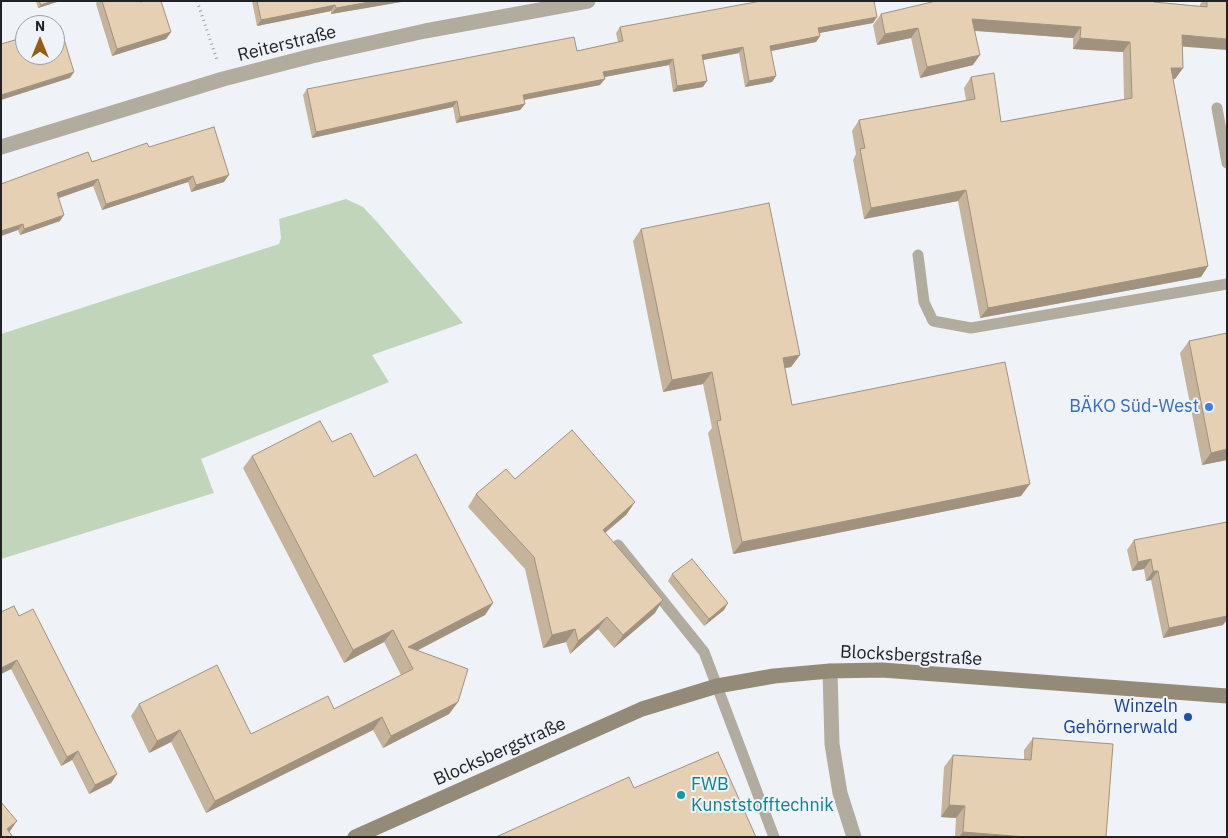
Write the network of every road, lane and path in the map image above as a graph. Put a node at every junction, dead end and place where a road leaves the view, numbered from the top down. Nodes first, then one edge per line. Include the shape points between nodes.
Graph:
1 (197, 1) edge
2 (588, 1) edge
3 (222, 79) junction
4 (1216, 108) dead end
5 (1, 147) edge
6 (1227, 163) edge
7 (918, 255) dead end
8 (1227, 284) edge
9 (618, 545) edge
10 (830, 671) junction
11 (717, 686) junction
12 (1227, 696) edge
13 (355, 837) edge
14 (774, 837) edge
15 (854, 837) edge

1 - 3 path
2 - 3 street, Reiterstraße via 321,54
3 - 5 street, Reiterstraße
4 - 6 lane
7 - 8 lane via 924,302 933,322 971,328
9 - 11 lane via 704,652
10 - 11 main road, Blocksbergstraße
10 - 12 main road, Blocksbergstraße via 882,670
10 - 15 street via 832,744 840,793
11 - 13 main road, Blocksbergstraße via 642,710
11 - 14 lane

